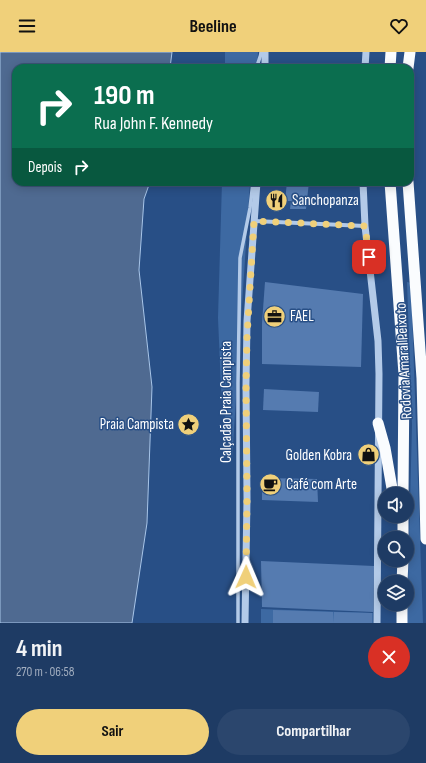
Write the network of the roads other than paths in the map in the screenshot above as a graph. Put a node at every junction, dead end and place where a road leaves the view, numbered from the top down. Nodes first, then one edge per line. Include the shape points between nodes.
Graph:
1 (261, 52) edge
2 (265, 52) edge
3 (366, 52) edge
4 (391, 52) edge
5 (410, 52) edge
6 (257, 64) edge
7 (265, 64) edge
8 (365, 64) edge
9 (390, 64) edge
10 (408, 64) edge
11 (253, 186) edge
12 (257, 186) edge
13 (363, 186) edge
14 (390, 186) edge
15 (408, 186) edge
16 (254, 221) junction
17 (365, 226) junction
18 (378, 423) junction
19 (393, 487) edge
20 (403, 487) edge
21 (426, 539) edge
22 (402, 611) edge
23 (238, 623) edge
24 (245, 623) edge
25 (377, 623) edge
26 (402, 623) edge

1 - 6 street
2 - 7 street
3 - 8 street
4 - 9 highway
5 - 10 highway
11 - 23 street, Calçadão Praia Campista via 240,258
12 - 16 street
13 - 17 street
14 - 20 highway, Rodovia Amaral Peixoto via 404,374
15 - 21 highway, Rodovia Amaral Peixoto via 422,378
16 - 17 street
16 - 24 street via 247,337
17 - 18 street via 378,341
18 - 19 highway
18 - 25 street
22 - 26 highway

